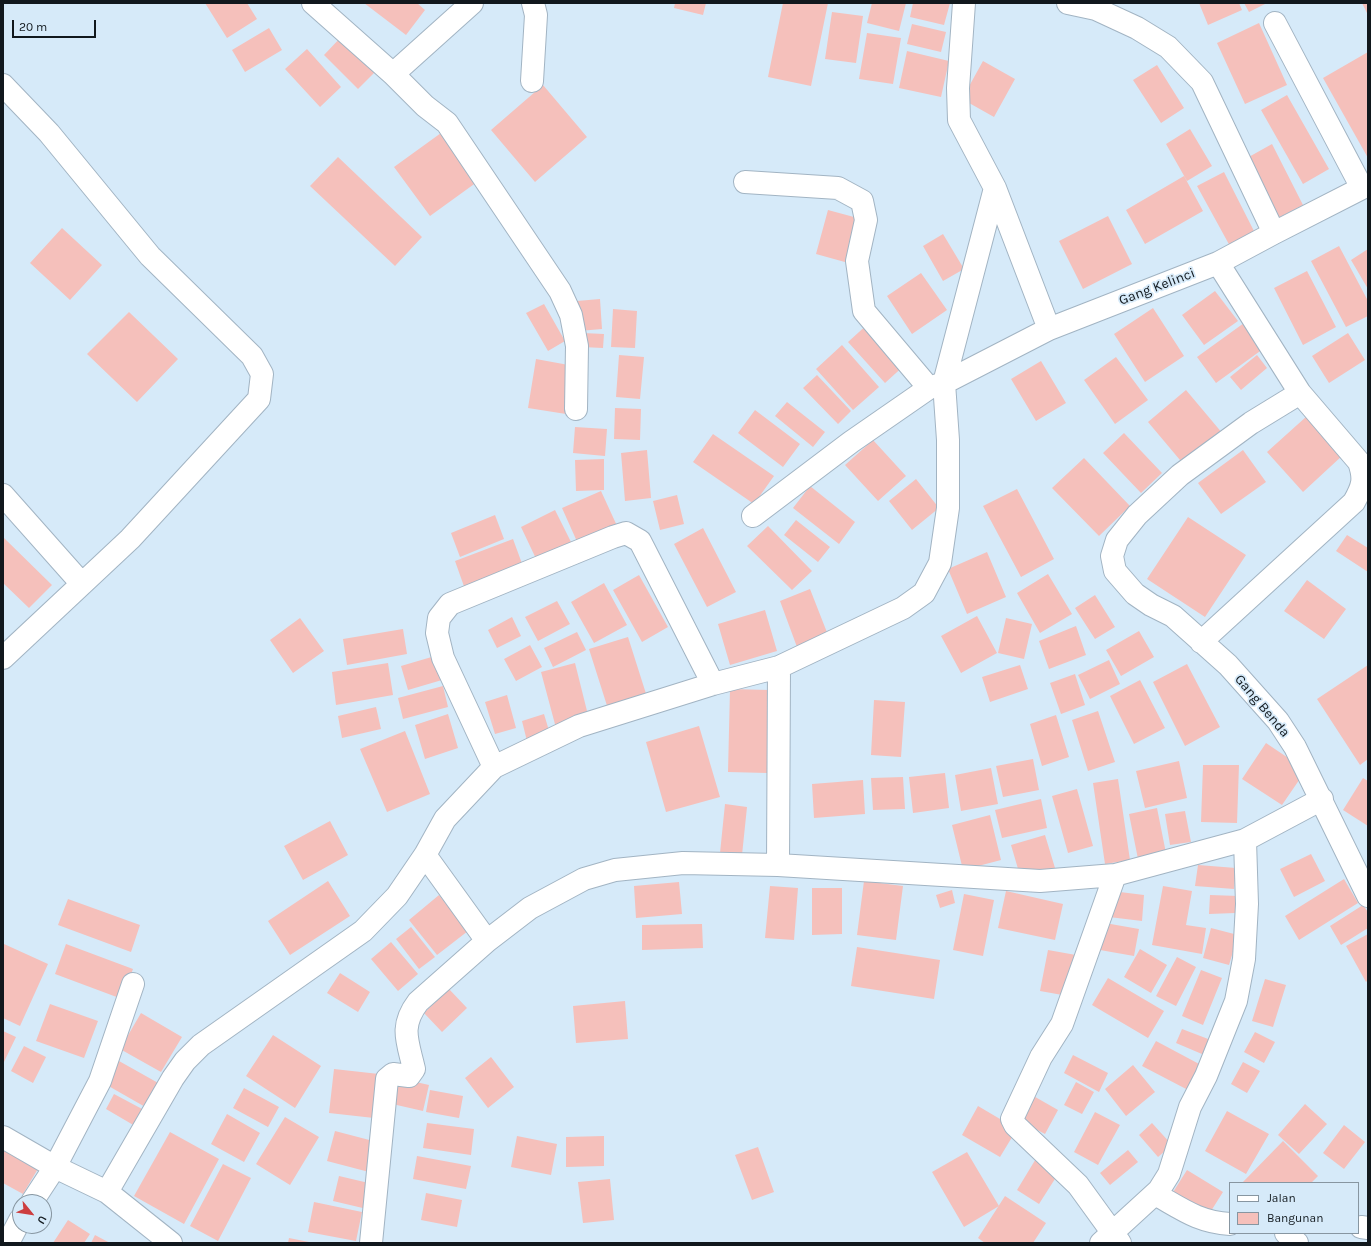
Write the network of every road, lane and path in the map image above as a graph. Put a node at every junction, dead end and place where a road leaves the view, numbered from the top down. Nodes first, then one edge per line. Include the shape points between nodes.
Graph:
1 (313, 3) edge
2 (472, 3) edge
3 (533, 3) edge
4 (964, 3) edge
5 (1068, 3) edge
6 (1275, 23) dead end
7 (393, 74) junction
8 (532, 81) dead end
9 (3, 85) edge
10 (745, 182) dead end
11 (1365, 187) edge
12 (995, 188) junction
13 (1274, 232) junction
14 (1218, 263) junction
15 (1049, 329) junction
16 (937, 386) junction
17 (1300, 393) junction
18 (576, 409) dead end
19 (3, 495) edge
20 (753, 516) dead end
21 (82, 584) junction
22 (1201, 642) junction
23 (3, 658) edge
24 (779, 667) junction
25 (713, 684) junction
26 (494, 767) junction
27 (1322, 799) junction
28 (1244, 840) junction
29 (425, 855) junction
30 (778, 865) junction
31 (1115, 875) junction
32 (1368, 896) edge
33 (487, 941) junction
34 (133, 984) dead end
35 (3, 1137) edge
36 (55, 1167) junction
37 (108, 1192) junction
38 (37, 1194) edge
39 (1155, 1194) junction
40 (1229, 1224) edge
41 (13, 1234) edge
42 (1287, 1234) edge
43 (1111, 1239) edge
44 (8, 1243) edge
45 (171, 1243) edge
46 (371, 1243) edge
47 (1297, 1243) edge

1 - 7 street
2 - 7 street
3 - 8 street via 536,15
4 - 12 street via 958,88 959,120
5 - 13 street via 1096,9 1137,28 1168,47 1202,82
6 - 11 street
7 - 18 street via 447,124 560,291 571,315 577,346
9 - 21 street via 49,133 150,256 252,356 262,374 259,399 130,539
10 - 16 street via 838,188 862,201 866,220 858,261 864,311
11 - 13 street, Gang Kelinci
12 - 15 street
12 - 16 street
13 - 14 street, Gang Kelinci
14 - 15 street, Gang Kelinci
14 - 17 street
15 - 16 street, Gang Kelinci
16 - 20 street, Gang Kelinci via 851,442
16 - 24 street via 948,440 948,508 940,563 924,593 903,608
17 - 22 street via 1359,462 1364,475 1362,489 1354,502
17 - 22 street, Gang Benda via 1251,423 1180,475 1137,515 1117,540 1112,556 1115,571 1135,594 1173,616
19 - 21 street
21 - 23 street
22 - 27 street, Gang Benda via 1228,664 1278,721 1295,747
24 - 25 street
24 - 30 street
25 - 26 street via 579,726
25 - 26 street via 640,541 626,534 612,537 450,604 439,618 437,633 443,658
26 - 29 street via 445,818
27 - 28 street
27 - 32 street, Gang Benda
28 - 31 street
28 - 39 street via 1247,904 1244,959 1236,1001 1206,1076 1190,1107 1169,1174
29 - 33 street
29 - 37 street via 397,896 363,931 231,1022 185,1061
30 - 31 street via 1040,881
30 - 33 street via 684,863 615,870 584,879 558,892 530,908
31 - 43 street via 1062,1024 1041,1057 1012,1119 1015,1125 1078,1185
33 - 46 street via 418,1002 409,1014 405,1028 414,1069 408,1076 394,1074 387,1079
34 - 36 street via 100,1081
35 - 36 street
36 - 37 street
36 - 38 street
37 - 45 street
39 - 40 street via 1197,1218 1212,1223
39 - 43 street
41 - 44 street
42 - 47 street

